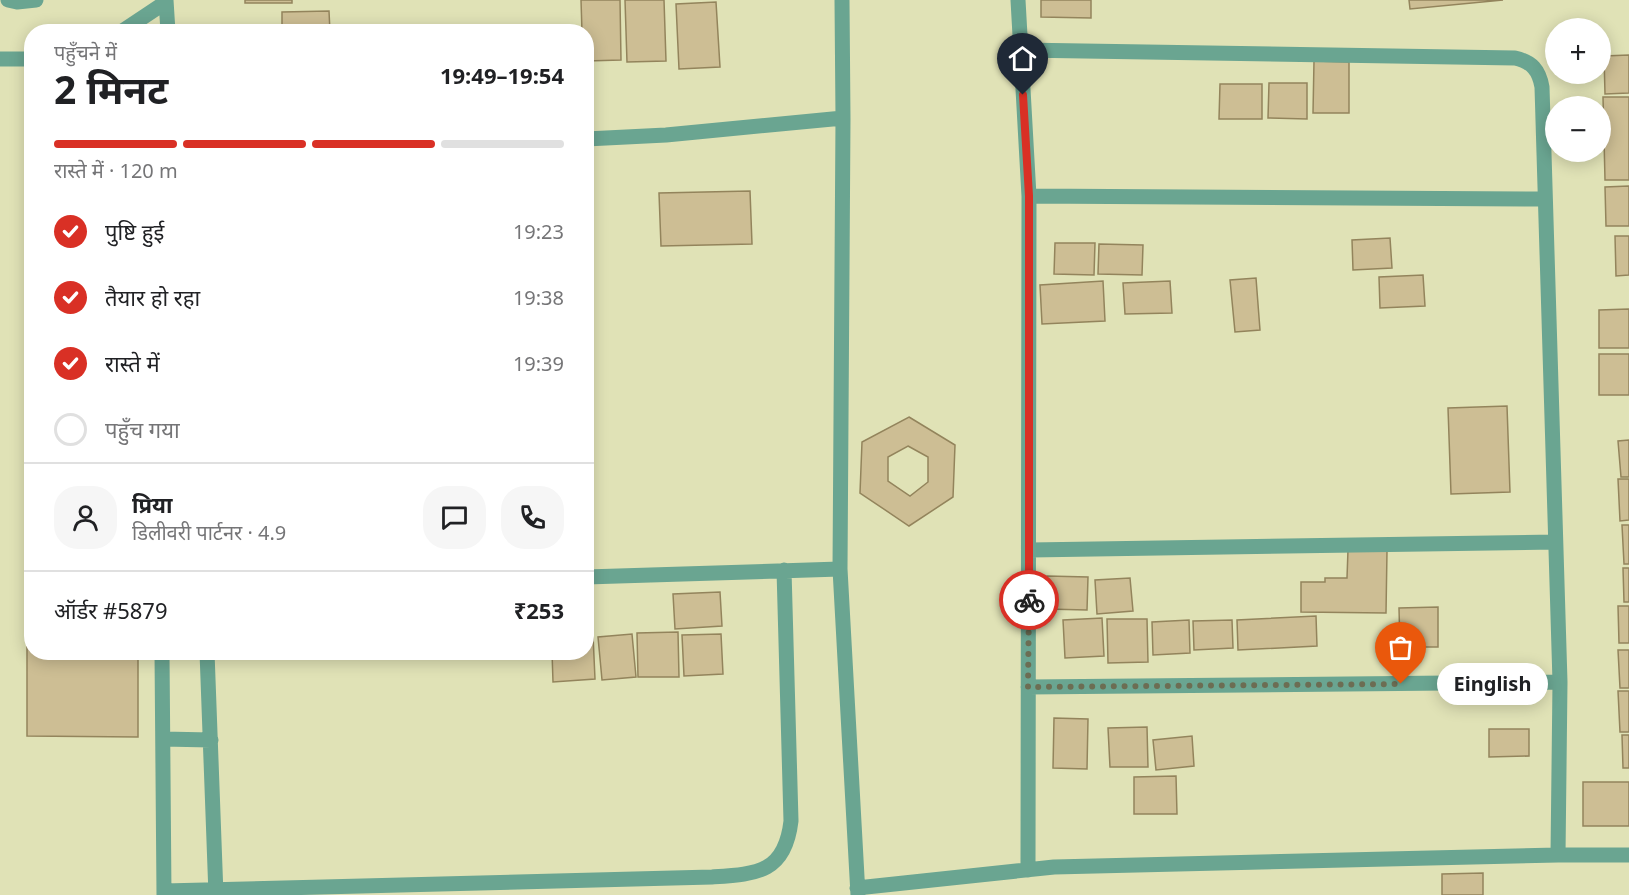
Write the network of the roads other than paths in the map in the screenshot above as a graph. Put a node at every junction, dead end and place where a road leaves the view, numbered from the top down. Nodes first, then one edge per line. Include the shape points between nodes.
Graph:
1 (8, 0) edge
2 (36, 0) edge
3 (842, 0) edge
4 (1018, 0) edge
5 (166, 1) edge
6 (133, 24) edge
7 (167, 24) edge
8 (1021, 50) junction
9 (0, 59) edge
10 (24, 59) edge
11 (843, 118) junction
12 (594, 139) edge
13 (1029, 196) junction
14 (1545, 199) junction
15 (1555, 542) junction
16 (1030, 550) junction
17 (840, 569) junction
18 (783, 570) junction
19 (594, 577) edge
20 (162, 660) edge
21 (207, 660) edge
22 (1560, 682) junction
23 (1028, 687) junction
24 (163, 739) junction
25 (211, 740) junction
26 (1558, 855) junction
27 (1629, 855) edge
28 (1028, 870) junction
29 (216, 892) edge
30 (858, 892) edge
31 (164, 893) edge

1 - 2 street
3 - 11 street
4 - 8 street
5 - 6 street
5 - 7 street
8 - 13 street
8 - 14 street via 1528,61 1539,74 1542,87
9 - 10 street
11 - 12 street
11 - 17 street
13 - 14 street
13 - 16 street
14 - 15 street
15 - 16 street
15 - 22 street
16 - 23 street
17 - 18 street
17 - 30 street
18 - 19 street
18 - 29 street via 791,821 782,855 770,866 747,875 712,877
20 - 24 street
21 - 25 street
22 - 23 street
22 - 26 street
23 - 28 street
24 - 25 street
24 - 31 street
25 - 29 street
26 - 27 street
26 - 28 street
28 - 30 street
29 - 31 street

